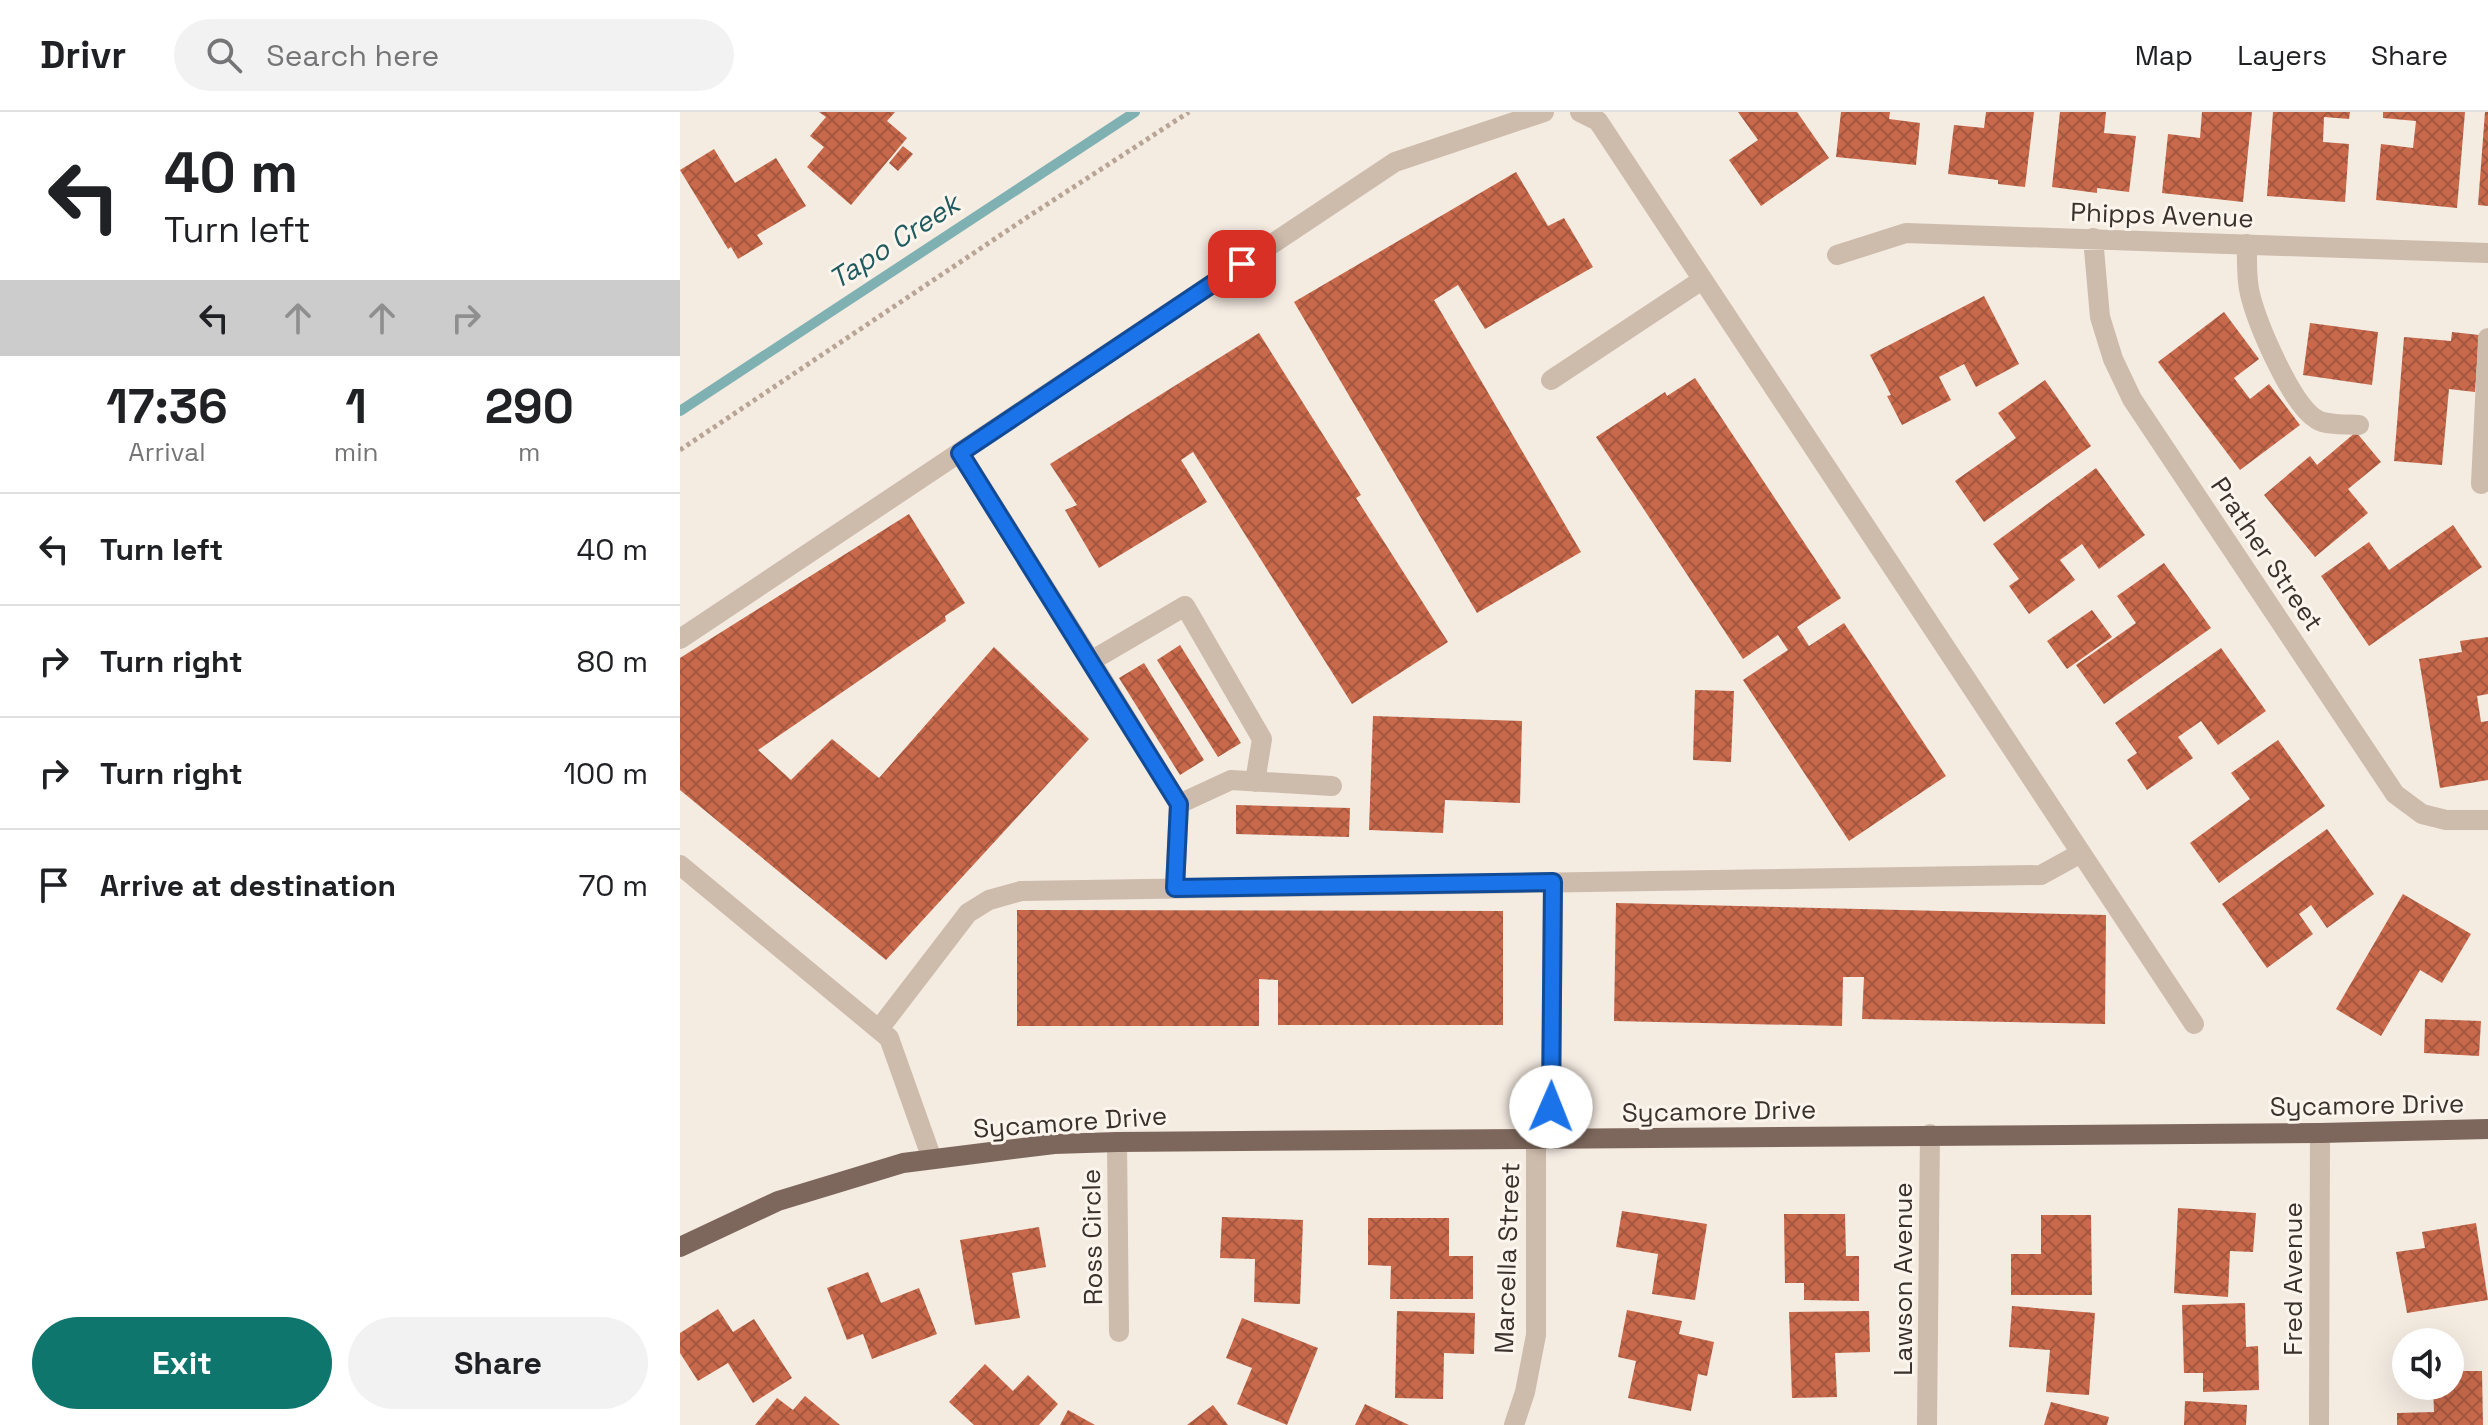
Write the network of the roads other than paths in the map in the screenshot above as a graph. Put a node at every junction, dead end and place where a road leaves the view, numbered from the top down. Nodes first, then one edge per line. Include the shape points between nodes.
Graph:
1 (1544, 112) edge
2 (1580, 112) edge
3 (2093, 238) junction
4 (2247, 244) junction
5 (2488, 253) edge
6 (1837, 255) dead end
7 (1702, 280) junction
8 (2488, 338) edge
9 (1551, 380) dead end
10 (2359, 425) dead end
11 (960, 453) junction
12 (2481, 484) dead end
13 (680, 639) edge
14 (1091, 661) junction
15 (1255, 782) junction
16 (1332, 786) dead end
17 (1179, 804) junction
18 (2488, 820) edge
19 (2081, 853) junction
20 (680, 865) edge
21 (1553, 882) junction
22 (1175, 888) junction
23 (2194, 1024) dead end
24 (879, 1029) junction
25 (2488, 1129) edge
26 (2320, 1133) junction
27 (1930, 1134) junction
28 (1536, 1137) junction
29 (1117, 1142) junction
30 (932, 1159) junction
31 (680, 1247) edge
32 (1119, 1332) dead end
33 (1514, 1425) edge
34 (1927, 1425) edge
35 (2319, 1425) edge

1 - 11 street via 1395,162
2 - 7 street via 1598,121
3 - 4 street, Phipps Avenue
3 - 6 street, Phipps Avenue via 1906,233
3 - 18 street, Prather Street via 2100,317 2132,399 2395,794 2422,814
4 - 5 street, Phipps Avenue
4 - 10 street via 2249,290 2258,322 2297,397 2320,422
7 - 9 street
7 - 19 street
8 - 12 street
11 - 13 street
11 - 14 street
14 - 15 street via 1185,606 1262,739
14 - 17 street
15 - 16 street
15 - 17 street via 1231,780
17 - 22 street
19 - 21 street via 2041,875
19 - 23 street
20 - 24 street
21 - 22 street
21 - 28 street via 1551,1107
22 - 24 street via 1021,891 989,900 968,913
24 - 30 street via 889,1038
25 - 26 main road, Sycamore Drive
26 - 27 main road, Sycamore Drive
26 - 35 street, Fred Avenue
27 - 28 main road, Sycamore Drive
27 - 34 street, Lawson Avenue
28 - 29 main road, Sycamore Drive
28 - 33 street, Marcella Street via 1536,1335
29 - 30 main road, Sycamore Drive
29 - 32 street, Ross Circle
30 - 31 main road, Sycamore Drive via 778,1201

